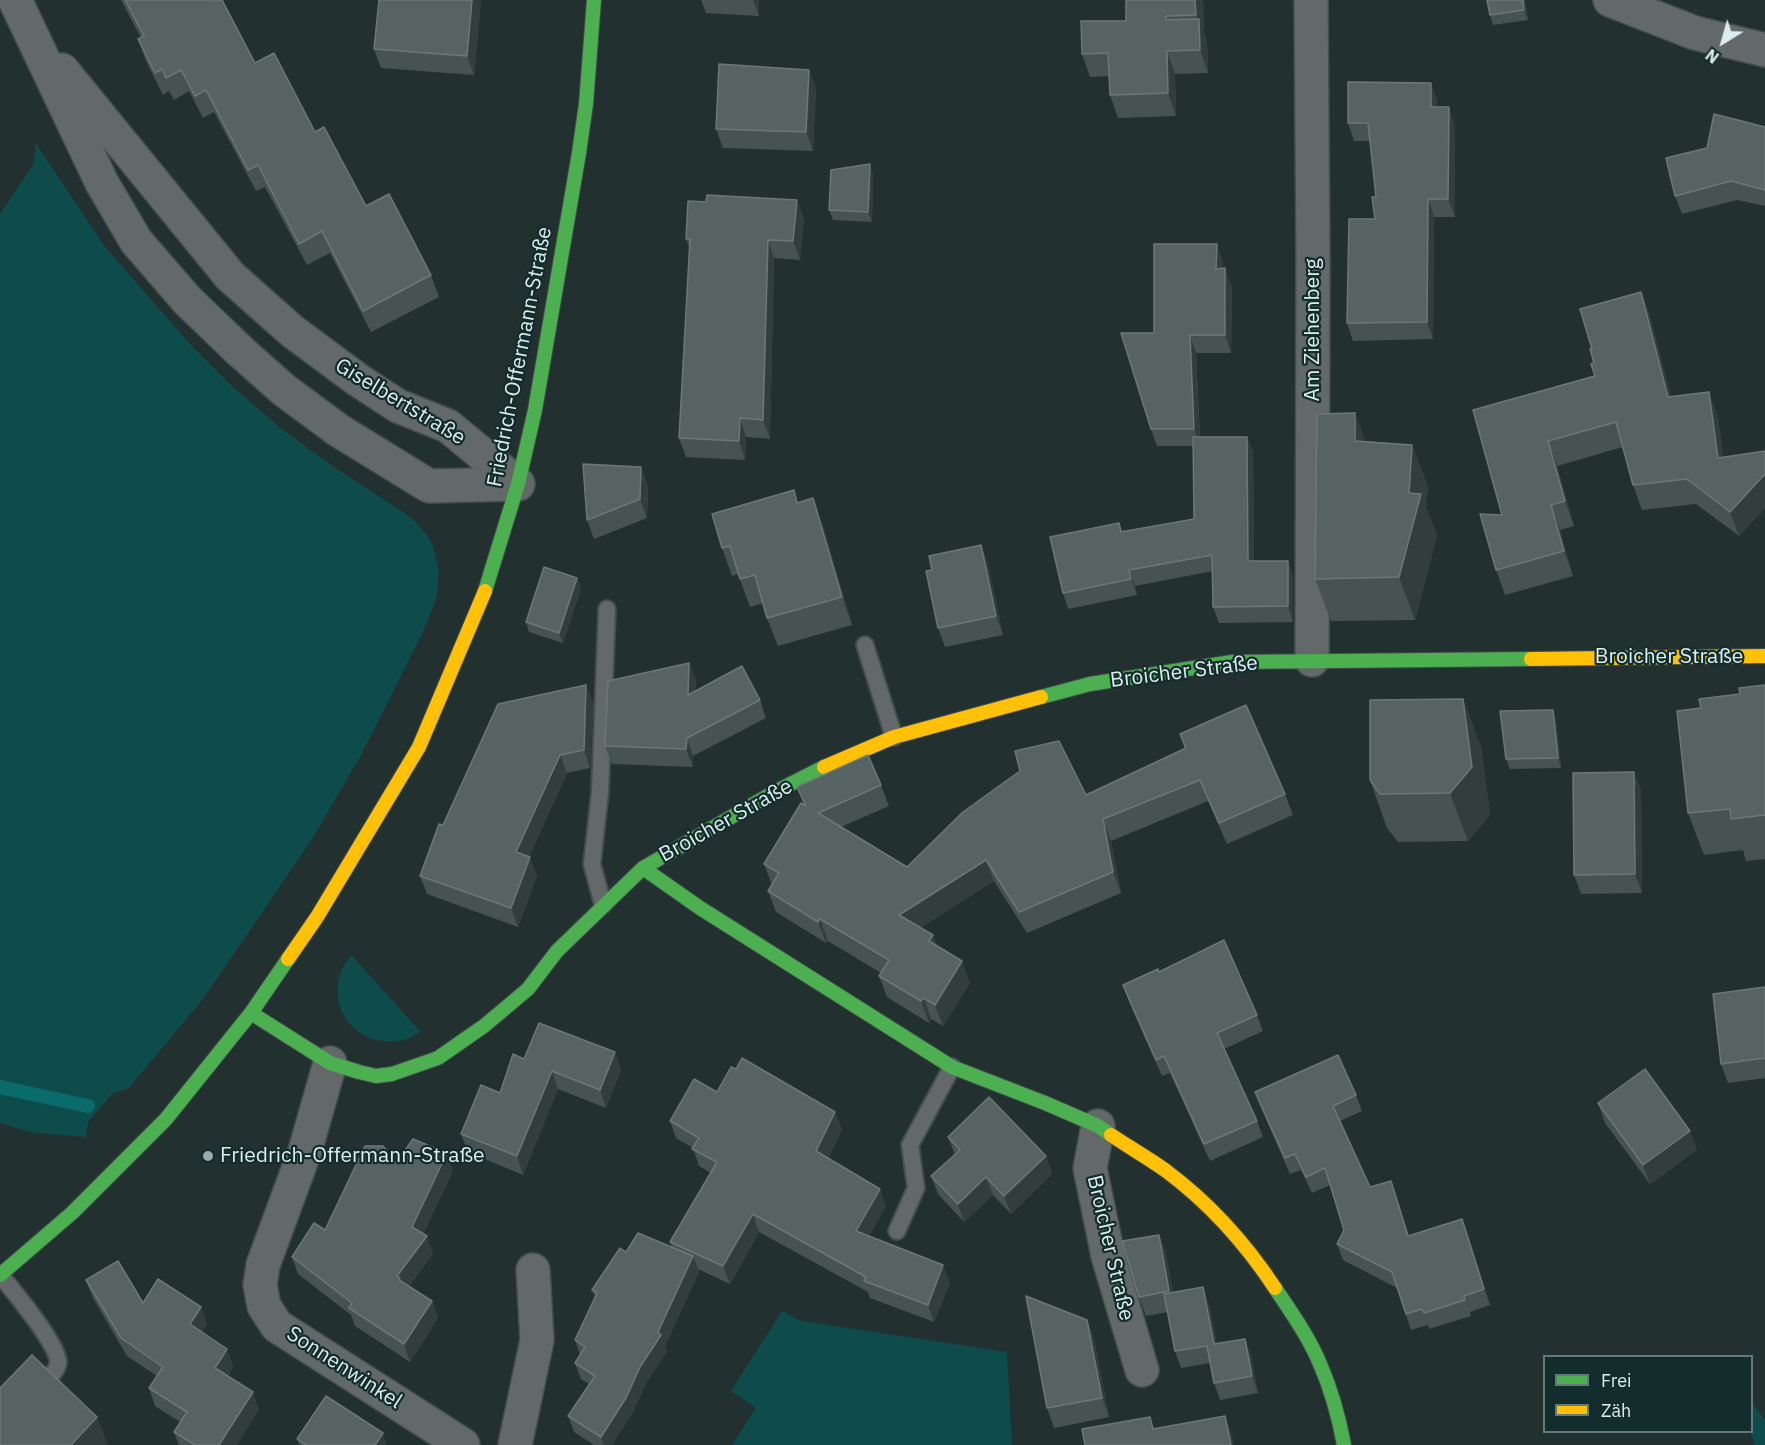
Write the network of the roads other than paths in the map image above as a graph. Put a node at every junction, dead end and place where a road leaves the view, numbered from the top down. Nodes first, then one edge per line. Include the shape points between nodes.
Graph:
1 (15, 0) edge
2 (594, 0) edge
3 (1311, 0) edge
4 (1610, 0) edge
5 (28, 29) junction
6 (1765, 50) edge
7 (518, 484) junction
8 (607, 609) dead end
9 (865, 645) dead end
10 (1765, 656) edge
11 (1312, 660) junction
12 (894, 736) junction
13 (643, 868) junction
14 (603, 905) junction
15 (251, 1013) junction
16 (330, 1063) junction
17 (952, 1067) junction
18 (1098, 1126) junction
19 (897, 1231) dead end
20 (533, 1270) dead end
21 (0, 1275) edge
22 (1142, 1370) dead end
23 (0, 1411) edge
24 (463, 1445) edge
25 (515, 1445) edge
26 (1344, 1445) edge

1 - 5 street, Giselbertstraße
2 - 7 street, Friedrich-Offermann-Straße via 575,182
3 - 11 street, Am Ziehenberg
4 - 6 street via 1695,33
5 - 7 street, Giselbertstraße via 231,276 292,331 358,380 398,406 448,426
5 - 7 street, Giselbertstraße via 102,183 136,241 240,351 338,430 429,486
7 - 15 street, Friedrich-Offermann-Straße via 473,621 419,747 317,917
8 - 14 lane via 600,792 592,864
9 - 12 lane
10 - 11 street, Broicher Straße
11 - 12 street, Broicher Straße via 1232,662 1090,684
12 - 13 street, Broicher Straße via 771,794
13 - 14 street, Broicher Straße
13 - 17 street, Broicher Straße
14 - 16 street, Broicher Straße via 557,951 528,989 438,1058 376,1076
15 - 16 street, Broicher Straße
15 - 21 street, Friedrich-Offermann-Straße via 166,1119 72,1213
16 - 24 street, Sonnenwinkel via 304,1151 263,1265 260,1285 264,1306 277,1326
17 - 18 street, Broicher Straße
17 - 19 lane via 910,1145 916,1188
18 - 22 street, Broicher Straße via 1090,1167 1108,1256
18 - 26 street, Broicher Straße via 1166,1171 1218,1217 1258,1262 1320,1364
20 - 25 street via 537,1340
21 - 23 lane via 25,1304 57,1354 58,1364 39,1387

